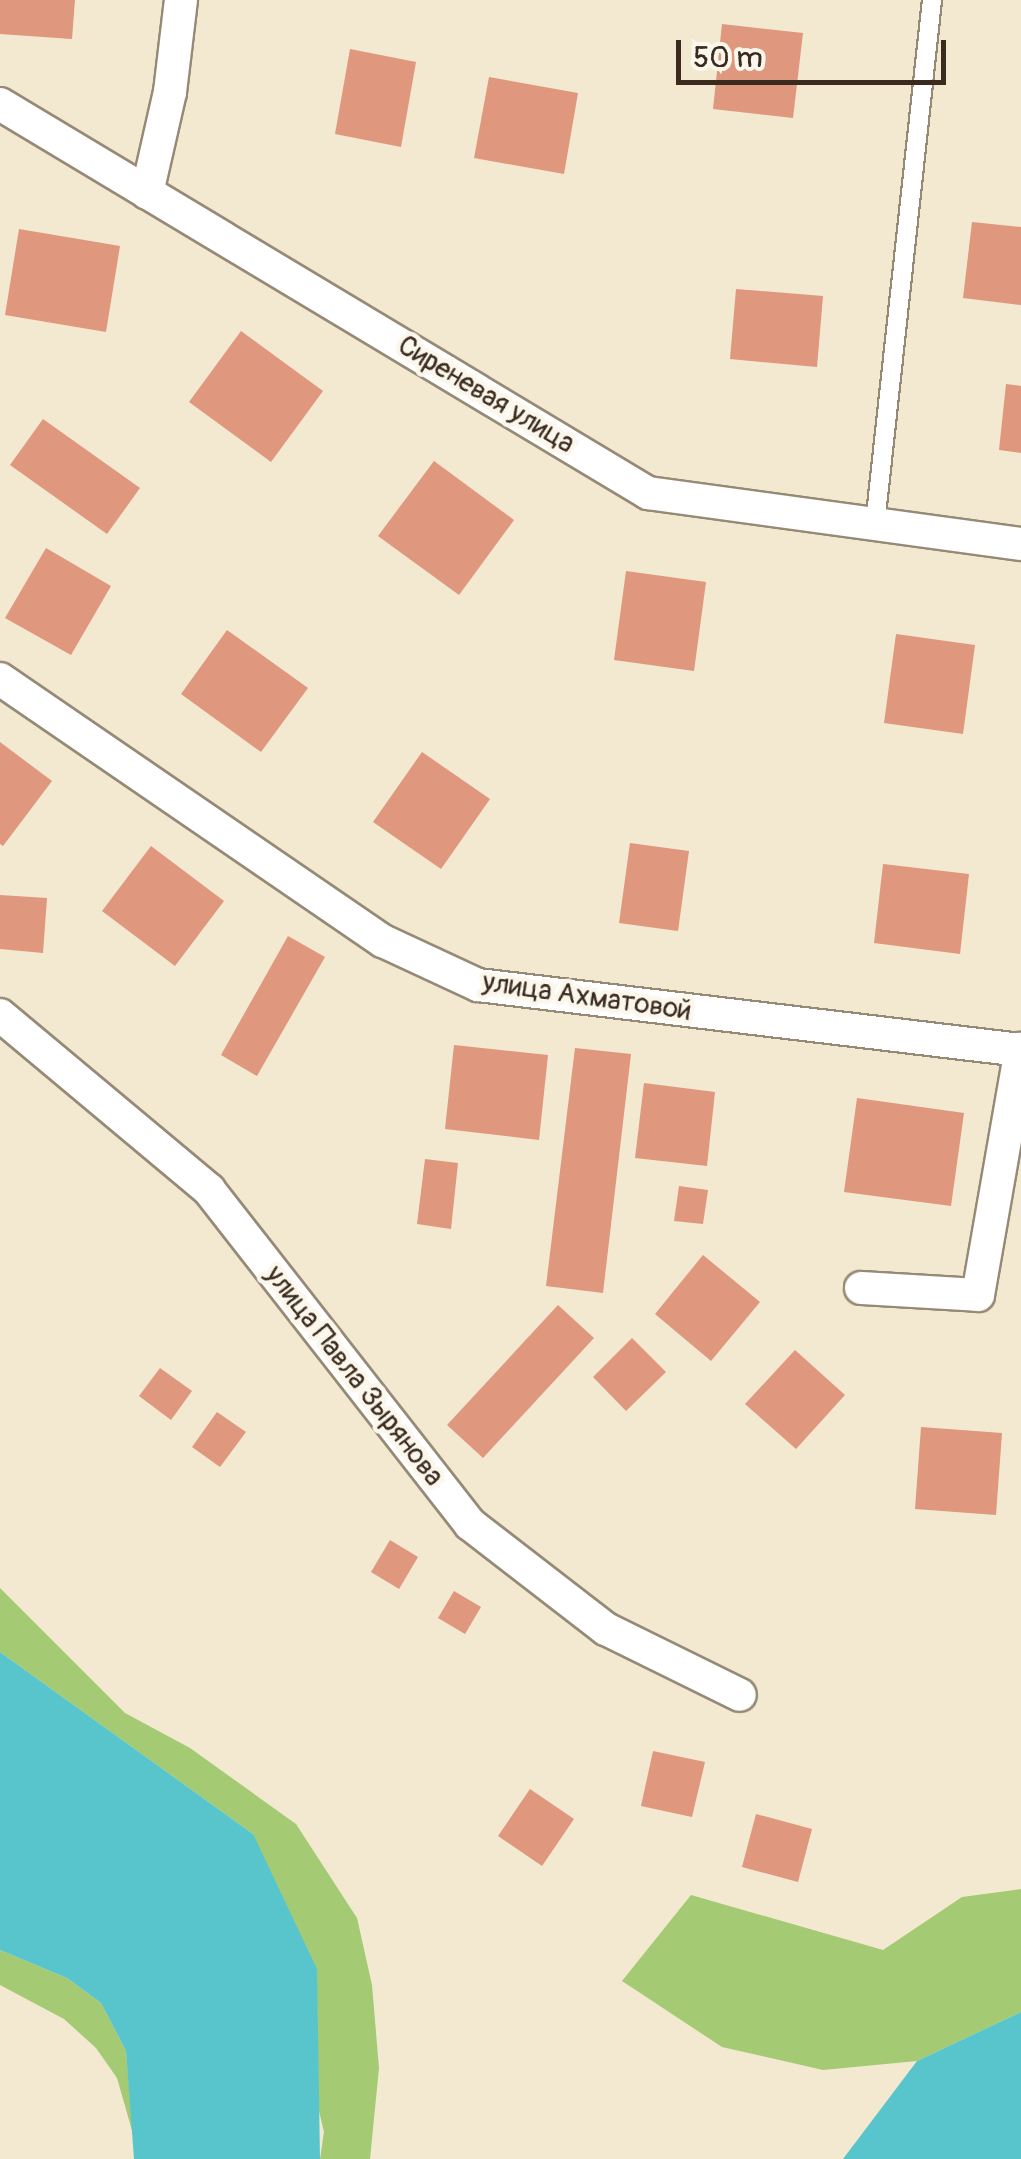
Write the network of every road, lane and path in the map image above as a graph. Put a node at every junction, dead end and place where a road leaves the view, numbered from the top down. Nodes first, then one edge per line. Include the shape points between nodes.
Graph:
1 (181, 0) edge
2 (932, 0) edge
3 (0, 104) edge
4 (147, 193) junction
5 (875, 524) junction
6 (1021, 544) edge
7 (0, 679) edge
8 (0, 1015) edge
9 (1021, 1049) edge
10 (862, 1288) dead end
11 (740, 1694) dead end

1 - 4 street via 170,92
2 - 5 lane
3 - 4 street, Сиреневая улица
4 - 5 street, Сиреневая улица via 648,492
5 - 6 street, Сиреневая улица
7 - 9 street, улица Ахматовой via 382,941 478,986
8 - 11 street, улица Павла Зырянова via 209,1190 470,1524 606,1629
9 - 10 street via 978,1296

